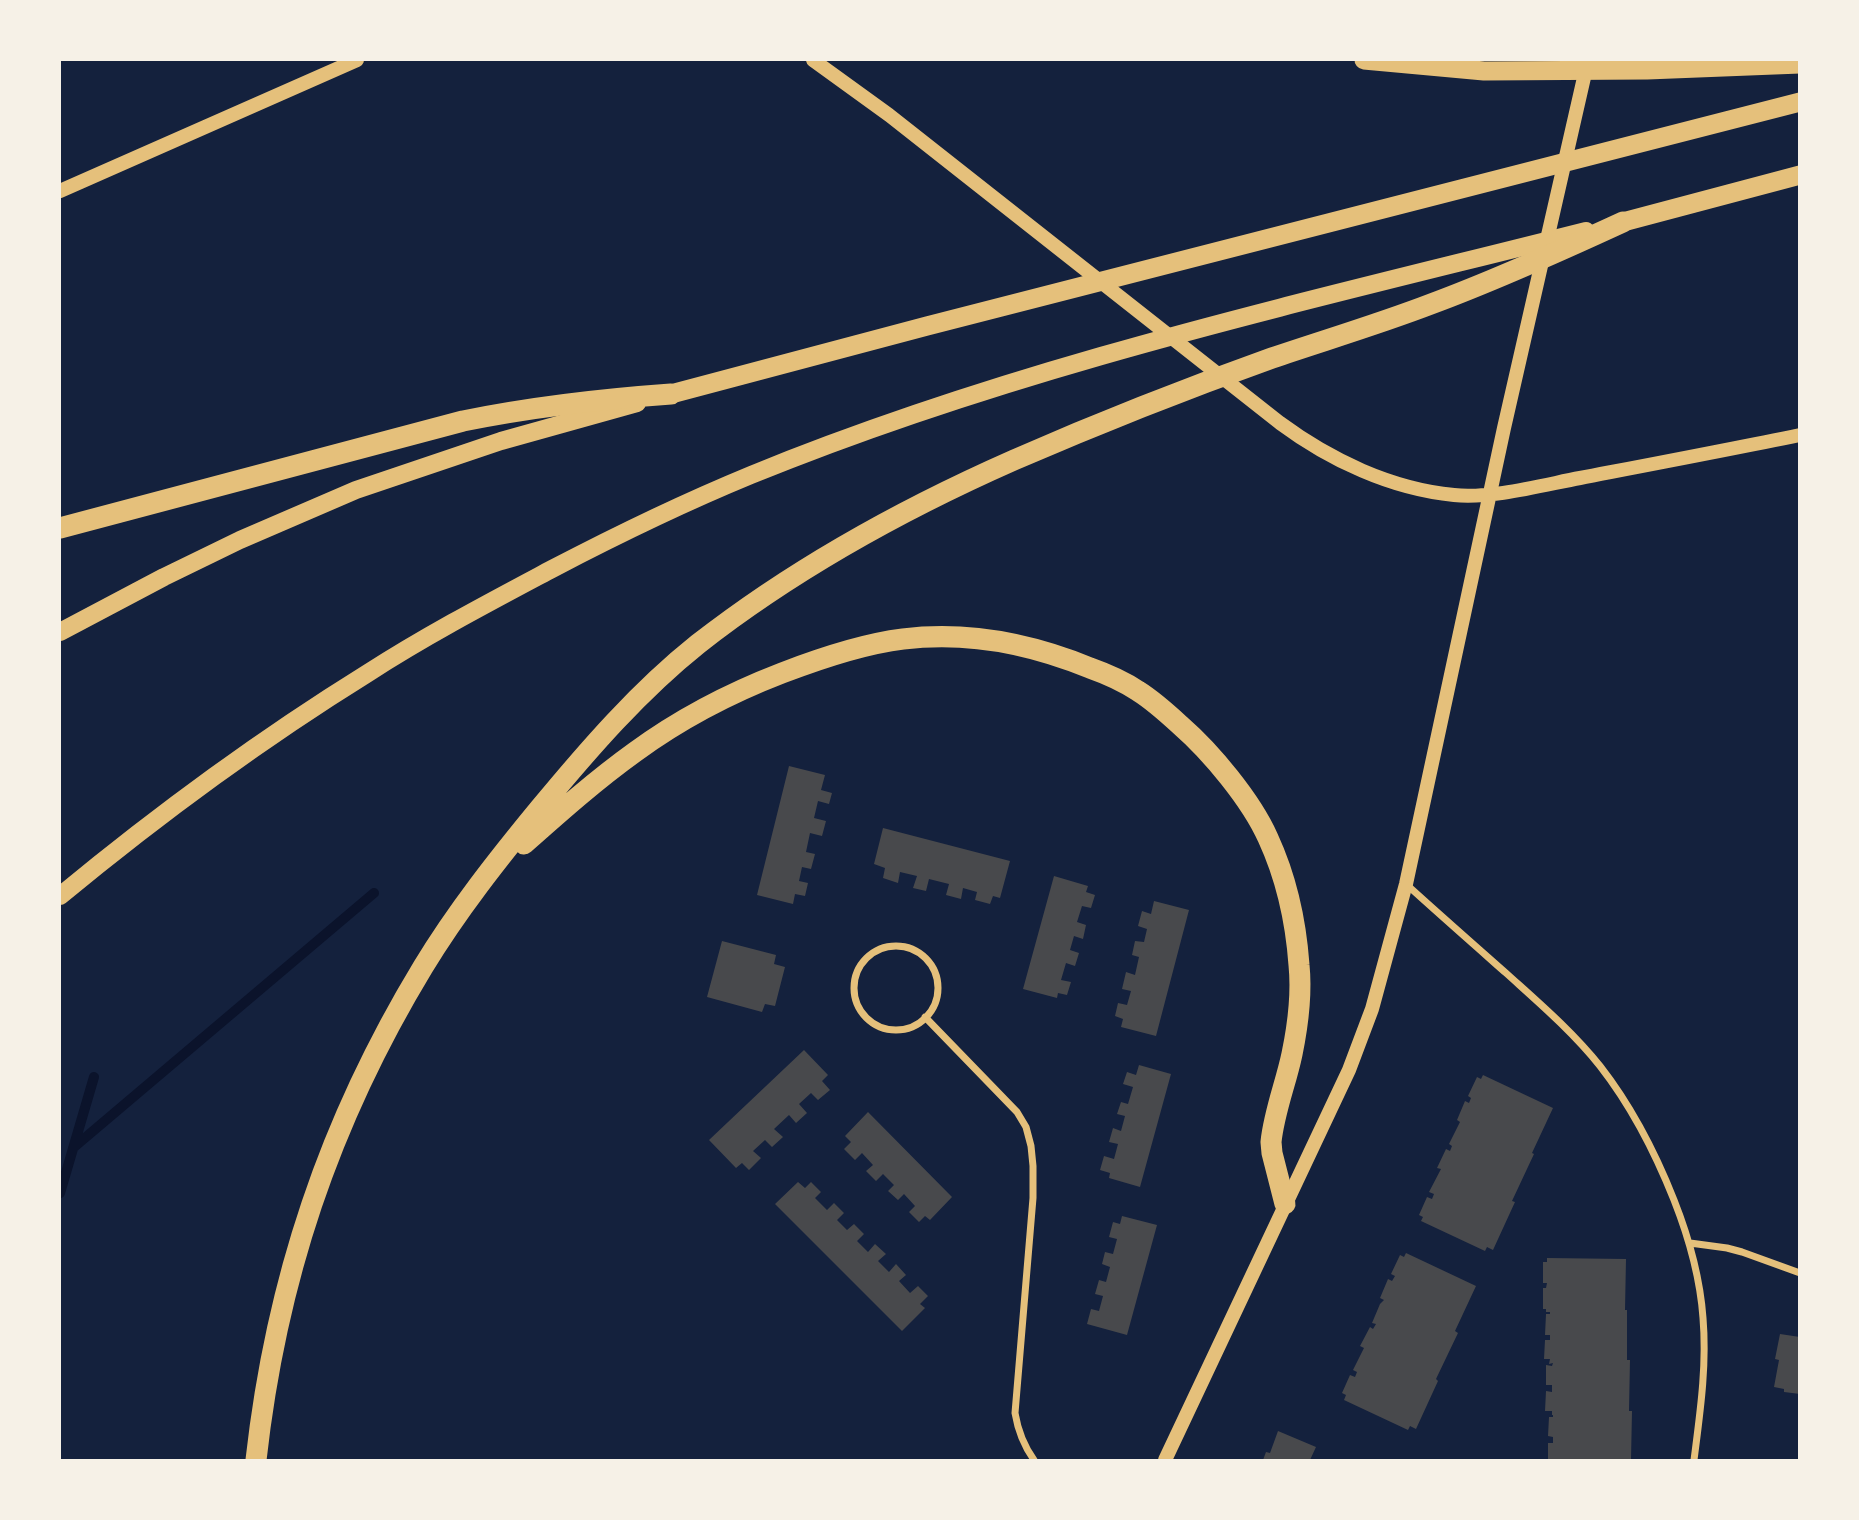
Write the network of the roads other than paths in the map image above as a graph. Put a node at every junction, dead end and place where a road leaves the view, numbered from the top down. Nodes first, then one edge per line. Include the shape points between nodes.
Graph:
1 (357, 60) edge
2 (813, 60) edge
3 (1364, 60) edge
4 (1588, 60) edge
5 (1800, 64) edge
6 (1800, 102) edge
7 (1800, 175) edge
8 (60, 191) edge
9 (1623, 222) junction
10 (671, 394) junction
11 (1800, 436) edge
12 (1490, 494) junction
13 (60, 528) edge
14 (60, 632) edge
15 (1406, 884) junction
16 (60, 896) edge
17 (468, 900) junction
18 (925, 1017) junction
19 (1285, 1205) junction
20 (1690, 1243) junction
21 (1800, 1273) edge
22 (256, 1461) edge
23 (1034, 1461) edge
24 (1165, 1461) edge
25 (1694, 1461) edge

1 - 8 main road
2 - 12 main road via 1290,431 1331,456 1380,477 1448,494
3 - 5 highway via 1496,71
4 - 12 main road
6 - 10 highway
7 - 9 highway
9 - 16 main road via 1066,366 955,400 749,476 613,537 371,670 227,766
9 - 17 highway via 1426,306 1120,415 999,467 854,541 765,596 676,662 566,777
10 - 13 highway via 559,404 463,421
10 - 14 main road via 501,441 356,490 164,577
11 - 12 main road
12 - 15 main road
15 - 19 main road via 1372,1009 1349,1070
15 - 20 street via 1548,1010 1600,1065 1655,1152
17 - 19 highway via 571,801 636,751 705,708 762,681 811,662 901,639 993,639 1056,654 1136,689 1190,733 1212,756 1267,835 1290,904 1299,963 1292,1055 1271,1142
17 - 22 highway via 390,1024 326,1162 289,1279 270,1360
18 - 18 street via 937,986 923,956 897,946 866,958 856,973 854,990 868,1019 900,1029
18 - 23 street via 1012,1104 1031,1146 1033,1198 1016,1413 1018,1431
19 - 24 main road
20 - 21 street via 1742,1252
20 - 25 street via 1705,1350

